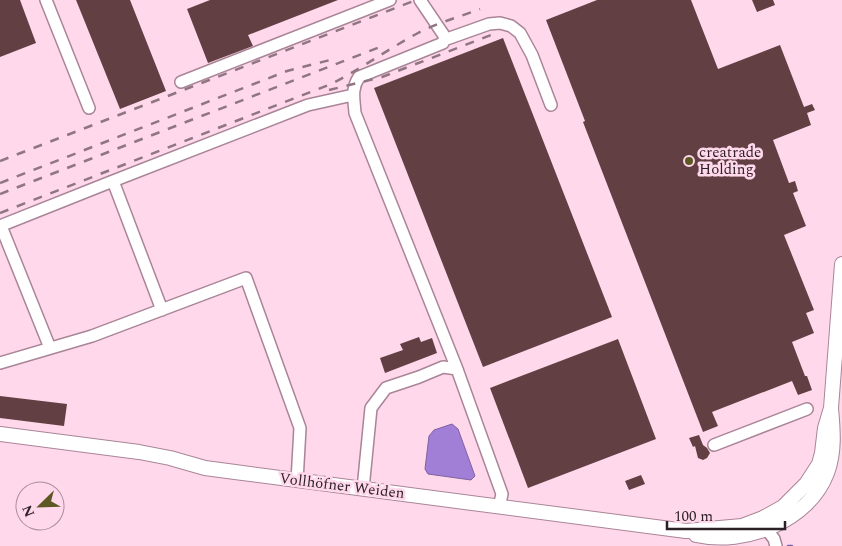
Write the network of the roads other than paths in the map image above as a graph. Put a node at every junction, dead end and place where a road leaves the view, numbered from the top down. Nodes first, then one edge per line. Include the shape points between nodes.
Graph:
1 (46, 0) edge
2 (390, 0) edge
3 (420, 0) edge
4 (444, 40) junction
5 (181, 82) dead end
6 (353, 95) junction
7 (552, 105) dead end
8 (89, 108) dead end
9 (113, 180) junction
10 (0, 226) edge
11 (842, 264) edge
12 (162, 310) junction
13 (50, 348) junction
14 (0, 363) edge
15 (456, 369) junction
16 (831, 408) junction
17 (807, 409) dead end
18 (0, 434) edge
19 (714, 445) dead end
20 (297, 480) junction
21 (363, 489) junction
22 (498, 507) junction
23 (686, 531) junction
24 (768, 531) junction
25 (776, 546) edge

1 - 8 lane
2 - 5 lane
3 - 4 lane
4 - 6 lane via 443,44 359,77 354,84
4 - 7 lane via 489,24 510,26 520,33 532,55
6 - 9 lane via 308,105
6 - 15 lane via 355,113
9 - 10 lane
9 - 12 lane
10 - 13 lane
11 - 16 main road, Vollhöfner Weiden
12 - 13 lane
12 - 20 lane via 246,278 300,428
13 - 14 lane
15 - 21 lane via 443,367 386,388 371,408
15 - 22 lane via 502,494
16 - 23 main road, Vollhöfner Weiden via 819,464 806,484 783,507 742,526
16 - 24 main road, Vollhöfner Weiden via 832,452 823,483 804,508
17 - 19 lane
18 - 20 main road, Vollhöfner Weiden via 139,452 219,470
20 - 21 main road, Vollhöfner Weiden
21 - 22 main road, Vollhöfner Weiden
22 - 23 main road, Vollhöfner Weiden
23 - 24 main road, Vollhöfner Weiden via 703,538 726,539 746,538
24 - 25 lane

